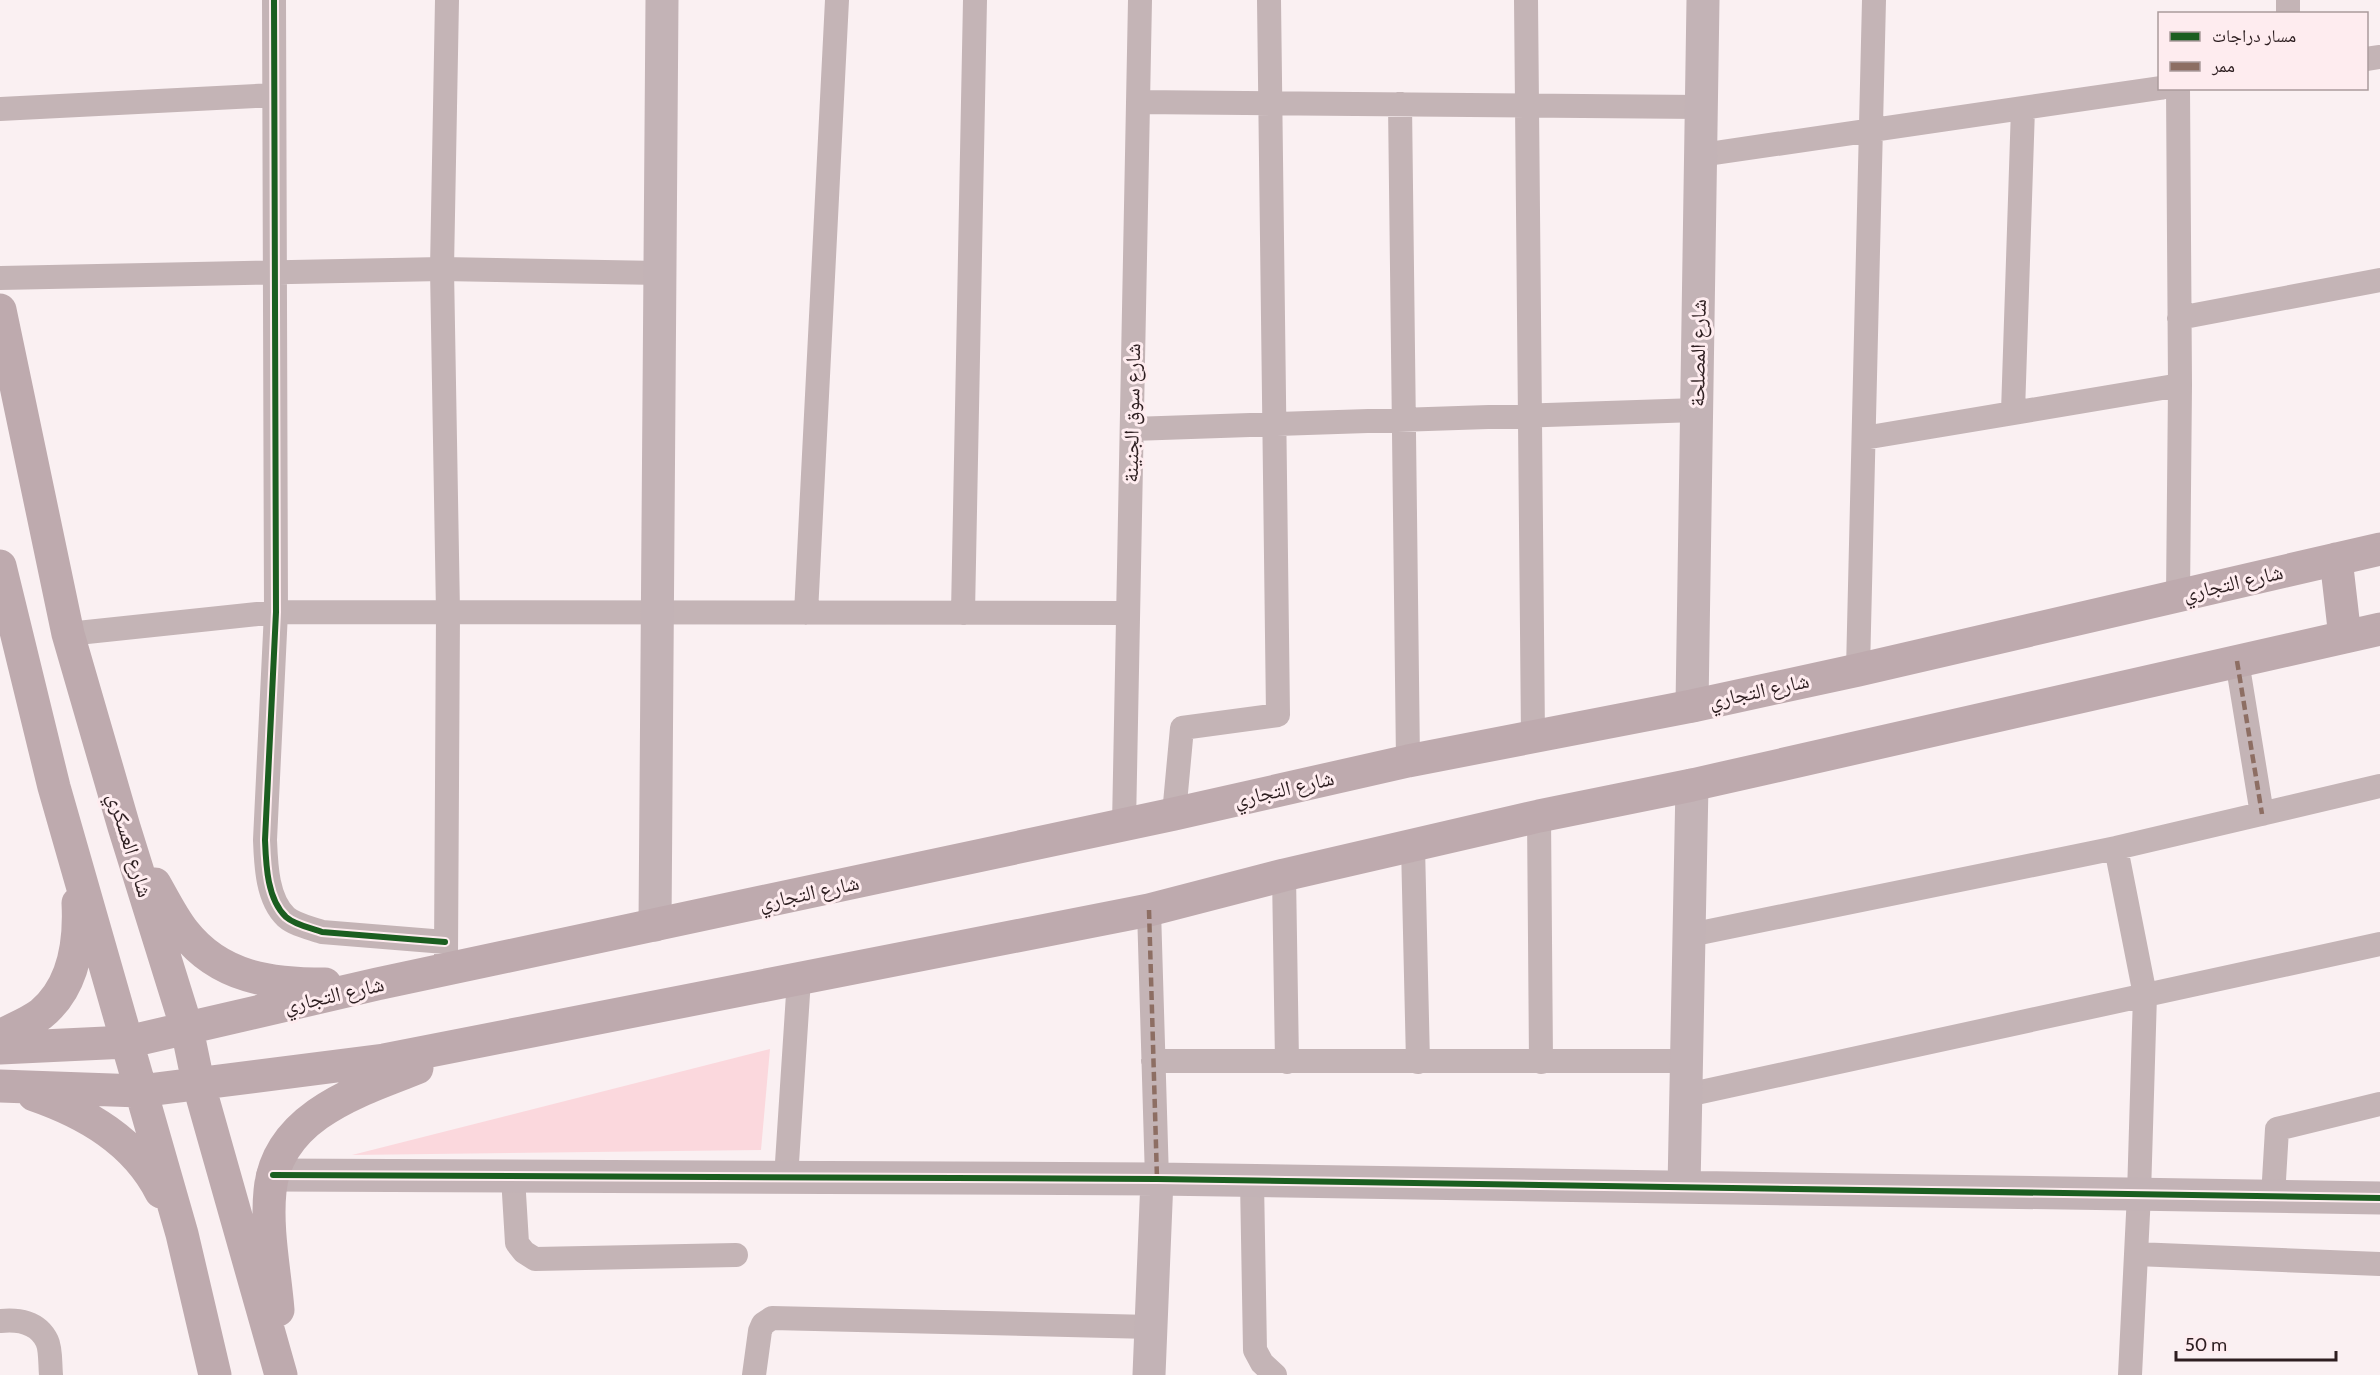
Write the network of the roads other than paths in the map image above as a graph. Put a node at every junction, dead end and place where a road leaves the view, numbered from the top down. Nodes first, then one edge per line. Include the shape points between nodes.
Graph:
1 (274, 0) edge
2 (447, 0) edge
3 (662, 0) edge
4 (837, 0) edge
5 (975, 0) edge
6 (1140, 0) edge
7 (1269, 0) edge
8 (1526, 0) edge
9 (1703, 0) edge
10 (1874, 0) edge
11 (2158, 88) edge
12 (2178, 90) edge
13 (274, 94) junction
14 (1138, 102) junction
15 (1270, 103) junction
16 (1400, 104) junction
17 (1527, 105) junction
18 (1701, 106) junction
19 (2023, 108) junction
20 (0, 109) edge
21 (1871, 131) junction
22 (1701, 155) junction
23 (442, 269) junction
24 (275, 272) junction
25 (660, 273) junction
26 (0, 278) edge
27 (2380, 280) edge
28 (0, 310) edge
29 (2180, 318) junction
30 (2180, 385) junction
31 (1697, 410) junction
32 (2013, 412) junction
33 (1530, 417) junction
34 (1403, 421) junction
35 (1274, 425) junction
36 (1132, 429) junction
37 (1864, 438) junction
38 (2380, 549) edge
39 (2336, 559) junction
40 (0, 566) edge
41 (2178, 597) junction
42 (276, 612) junction
43 (448, 612) junction
44 (657, 613) junction
45 (806, 613) junction
46 (963, 613) junction
47 (1128, 613) junction
48 (2380, 629) edge
49 (68, 634) junction
50 (2345, 637) junction
51 (2237, 661) junction
52 (1858, 670) junction
53 (1692, 706) junction
54 (1533, 736) junction
55 (1408, 761) junction
56 (1692, 785) junction
57 (2380, 786) edge
58 (54, 787) junction
59 (1174, 814) junction
60 (2262, 814) junction
61 (1539, 816) junction
62 (1124, 825) junction
63 (124, 827) junction
64 (1413, 846) junction
65 (2116, 848) junction
66 (1284, 876) junction
67 (1149, 910) junction
68 (655, 926) junction
69 (1690, 935) junction
70 (2380, 944) edge
71 (446, 957) junction
72 (799, 979) junction
73 (384, 983) junction
74 (2145, 995) junction
75 (187, 1029) junction
76 (0, 1036) edge
77 (498, 1037) junction
78 (127, 1042) junction
79 (0, 1048) edge
80 (1154, 1061) junction
81 (1687, 1061) junction
82 (1287, 1062) junction
83 (1418, 1062) junction
84 (1541, 1062) junction
85 (198, 1082) junction
86 (0, 1087) edge
87 (140, 1091) junction
88 (1686, 1095) junction
89 (2380, 1104) edge
90 (273, 1175) junction
91 (513, 1177) junction
92 (786, 1178) junction
93 (1157, 1179) junction
94 (1252, 1181) junction
95 (1684, 1188) junction
96 (2139, 1194) junction
97 (2273, 1197) junction
98 (2380, 1198) edge
99 (182, 1234) junction
100 (2136, 1254) junction
101 (736, 1255) dead end
102 (2380, 1264) edge
103 (0, 1321) edge
104 (1151, 1327) junction
105 (51, 1375) edge
106 (215, 1375) edge
107 (283, 1375) edge
108 (754, 1375) edge
109 (1149, 1375) edge
110 (1275, 1375) edge
111 (2130, 1375) edge

1 - 13 street
2 - 23 street
3 - 25 street
4 - 45 street
5 - 46 street
6 - 14 street, شارع سوق الجنينة
7 - 15 street
8 - 17 street
9 - 18 street, شارع المصلحة
10 - 21 street
11 - 19 street
12 - 29 street
13 - 20 street
13 - 24 street
14 - 15 street
14 - 36 street, شارع سوق الجنينة
15 - 16 street
15 - 35 street
16 - 17 street
16 - 34 street
17 - 18 street
17 - 33 street
18 - 22 street, شارع المصلحة
19 - 21 street
19 - 32 street
21 - 22 street
21 - 37 street
22 - 31 street, شارع المصلحة
23 - 24 street
23 - 25 street
23 - 43 street
24 - 26 street
24 - 42 street
25 - 44 street
27 - 29 street
28 - 49 main road, شارع العسكري
29 - 30 street
30 - 32 street
30 - 41 street
31 - 33 street
31 - 53 street, شارع المصلحة
32 - 37 street
33 - 34 street
33 - 54 street
34 - 35 street
34 - 55 street
35 - 36 street
35 - 59 street via 1278,715 1182,728
36 - 47 street, شارع سوق الجنينة
37 - 52 street
38 - 39 main road, شارع التجاري
39 - 41 main road, شارع التجاري
39 - 50 main road
40 - 58 main road
41 - 52 main road, شارع التجاري
42 - 43 street
42 - 49 street
42 - 71 street via 265,840 273,894 287,918 322,932
43 - 44 street
43 - 71 street
44 - 45 street
44 - 68 street
45 - 46 street
46 - 47 street
47 - 62 street, شارع سوق الجنينة
48 - 50 main road
49 - 63 main road, شارع العسكري
50 - 51 main road
51 - 56 main road
51 - 60 street
52 - 53 main road, شارع التجاري
53 - 54 main road, شارع التجاري
54 - 55 main road, شارع التجاري
55 - 59 main road, شارع التجاري
56 - 61 main road
56 - 69 street
57 - 60 street
58 - 76 main road via 78,889 79,928 72,968 61,990 41,1013
58 - 78 main road
59 - 62 main road, شارع التجاري
60 - 65 street
61 - 64 main road
61 - 84 street
62 - 68 main road, شارع التجاري
63 - 73 main road via 184,933 220,963 274,982
63 - 75 main road, شارع العسكري
64 - 66 main road
64 - 83 street
65 - 69 street
65 - 74 street
66 - 67 main road
66 - 82 street
67 - 72 main road
67 - 80 street
68 - 71 main road, شارع التجاري
69 - 81 street
70 - 74 street
71 - 73 main road, شارع التجاري
72 - 77 main road
72 - 92 street
73 - 75 main road, شارع التجاري
74 - 88 street
74 - 96 street
75 - 78 main road, شارع التجاري
75 - 85 main road, شارع العسكري
77 - 85 main road via 384,1060
77 - 90 main road via 336,1102 285,1146
78 - 79 main road, شارع التجاري
78 - 87 main road
80 - 82 street
80 - 93 street
81 - 84 street
81 - 88 street
82 - 83 street
83 - 84 street
85 - 87 main road
85 - 107 main road, شارع العسكري
86 - 87 main road
86 - 99 main road via 63,1105 109,1130 158,1187
87 - 99 main road
88 - 95 street
89 - 97 street via 2277,1129
90 - 91 street
90 - 107 main road via 271,1228
91 - 92 street
91 - 101 street via 517,1242 535,1258
92 - 93 street
93 - 94 street
93 - 104 street
94 - 95 street
94 - 110 street via 1255,1350
95 - 96 street
96 - 97 street
96 - 100 street
97 - 98 street
99 - 106 main road
100 - 102 street
100 - 111 street
103 - 105 street via 18,1319 34,1327 47,1341
104 - 108 street via 772,1318 760,1331
104 - 109 street

